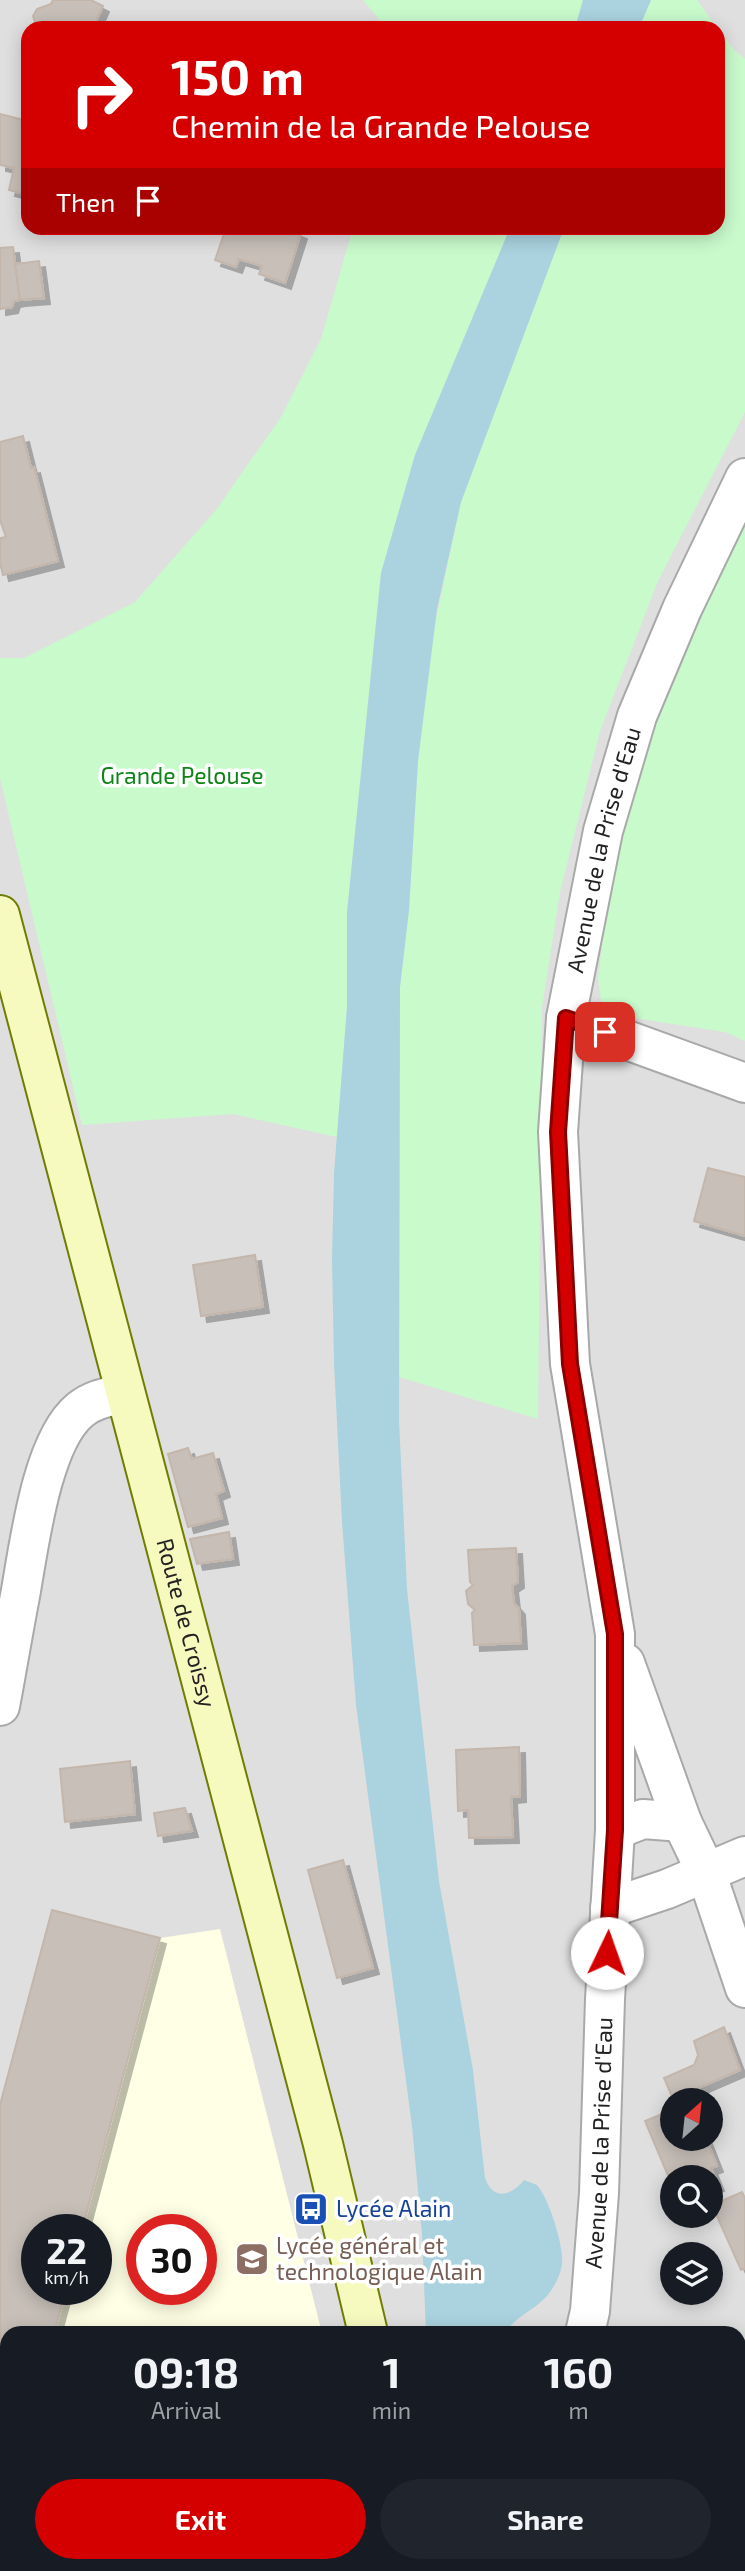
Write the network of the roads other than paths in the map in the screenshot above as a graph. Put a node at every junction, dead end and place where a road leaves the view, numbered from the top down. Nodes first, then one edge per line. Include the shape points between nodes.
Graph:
1 (745, 478) edge
2 (0, 915) edge
3 (566, 1018) junction
4 (745, 1083) edge
5 (125, 1393) junction
6 (615, 1634) junction
7 (0, 1706) edge
8 (682, 1822) junction
9 (615, 1830) junction
10 (745, 1856) edge
11 (706, 1872) junction
12 (610, 1908) junction
13 (745, 1988) edge
14 (366, 2326) edge
15 (587, 2326) edge

1 - 3 street, Avenue de la Prise d'Eau via 637,716 603,831
2 - 5 main road, Route de Croissy
3 - 4 street
3 - 6 street, Avenue de la Prise d'Eau via 558,1132 570,1364
5 - 7 street via 79,1410 61,1433 50,1459 32,1527
5 - 14 main road, Route de Croissy via 323,2144
6 - 8 street
6 - 9 street, Avenue de la Prise d'Eau
8 - 9 street via 643,1819
8 - 11 street
9 - 12 street, Avenue de la Prise d'Eau
10 - 11 street
11 - 12 street
11 - 13 street
12 - 15 street, Avenue de la Prise d'Eau via 599,2193

